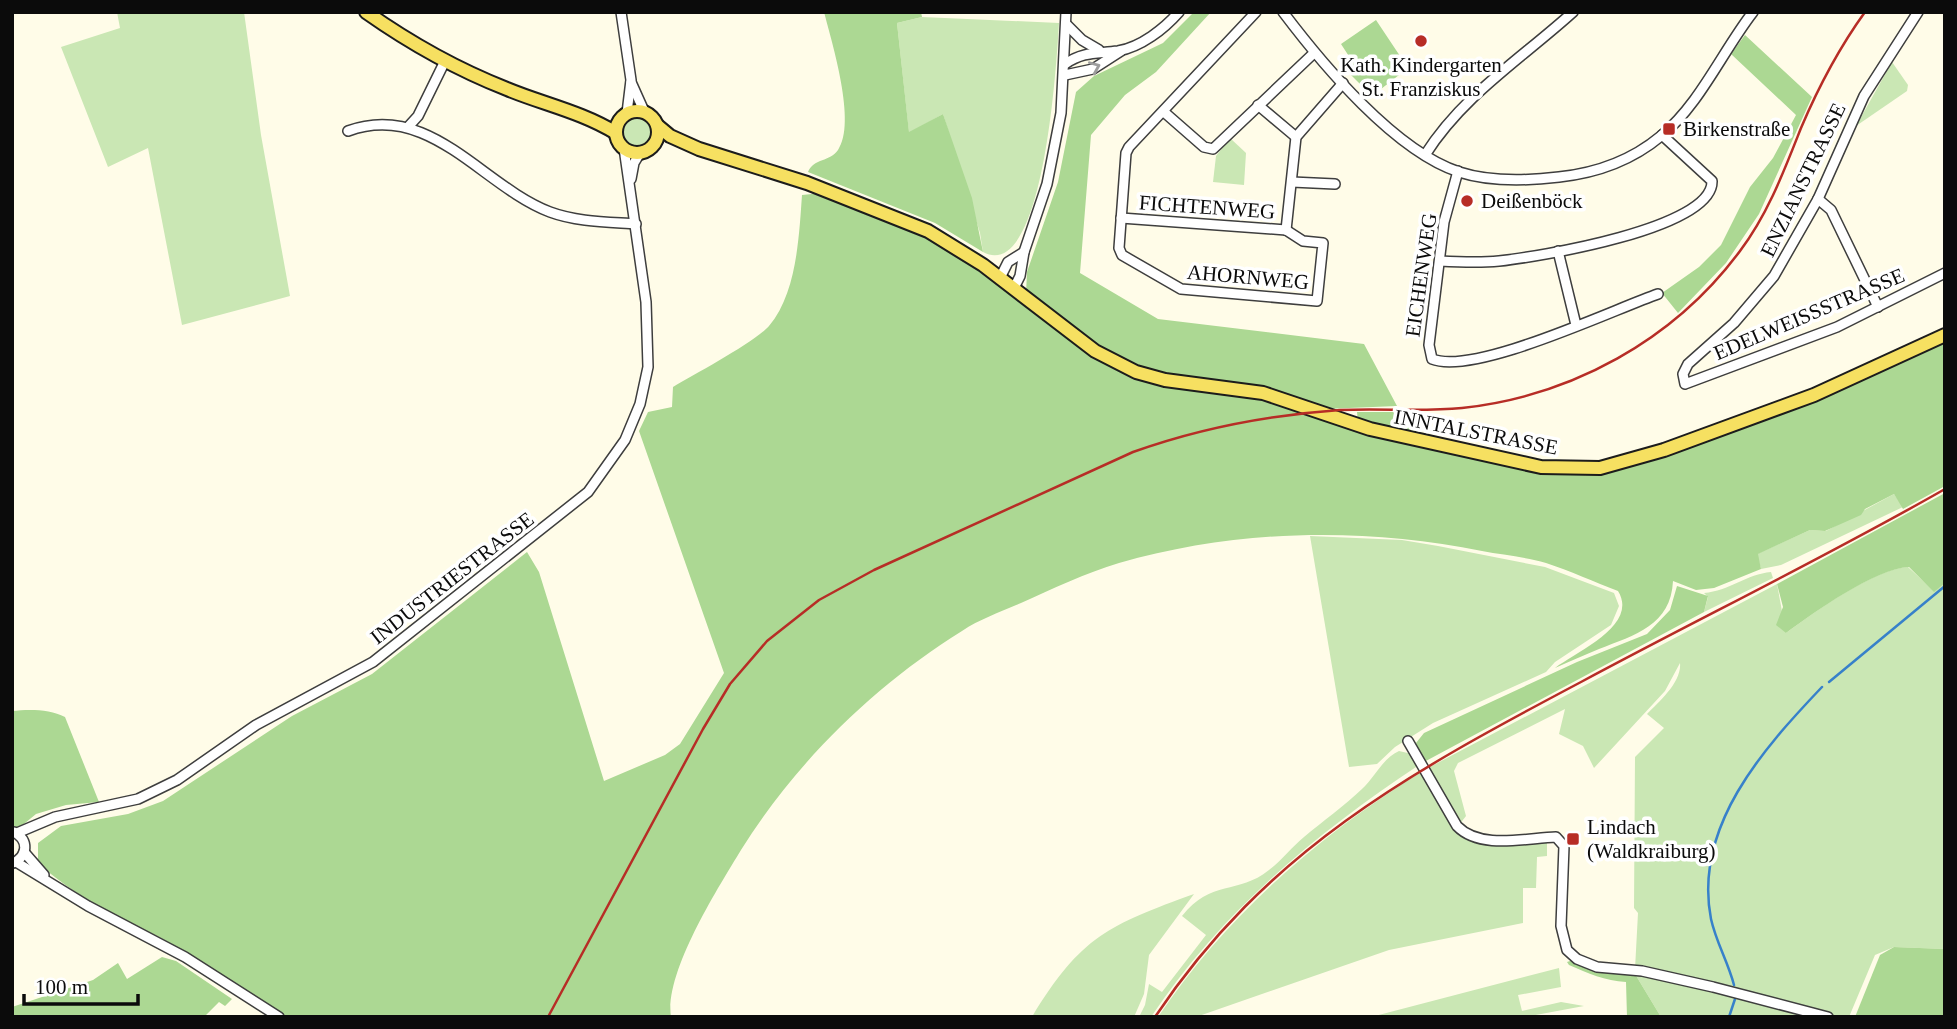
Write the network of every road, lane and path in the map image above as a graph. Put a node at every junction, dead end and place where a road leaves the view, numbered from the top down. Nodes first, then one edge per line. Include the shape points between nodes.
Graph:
1 (366, 12) edge
2 (621, 12) edge
3 (1066, 12) edge
4 (1180, 12) edge
5 (1256, 12) edge
6 (1283, 12) edge
7 (1573, 12) edge
8 (1753, 12) edge
9 (1918, 12) edge
10 (1066, 24) junction
11 (1122, 50) junction
12 (1101, 51) junction
13 (1314, 53) junction
14 (445, 61) junction
15 (1065, 64) junction
16 (1065, 75) junction
17 (631, 80) junction
18 (1343, 83) junction
19 (1258, 105) junction
20 (644, 111) junction
21 (1164, 112) junction
22 (624, 116) junction
23 (586, 117) junction
24 (658, 126) junction
25 (408, 127) junction
26 (348, 131) dead end
27 (616, 133) junction
28 (1662, 135) junction
29 (1296, 137) junction
30 (654, 145) junction
31 (624, 148) junction
32 (699, 149) junction
33 (640, 153) junction
34 (1425, 155) junction
35 (1458, 171) junction
36 (1292, 182) junction
37 (1335, 184) dead end
38 (631, 187) junction
39 (1818, 199) junction
40 (1121, 218) junction
41 (636, 224) junction
42 (1286, 230) junction
43 (1558, 251) junction
44 (1024, 252) junction
45 (1440, 261) junction
46 (1008, 262) junction
47 (983, 265) junction
48 (1945, 273) edge
49 (1000, 278) junction
50 (1014, 288) junction
51 (1658, 294) dead end
52 (1878, 307) junction
53 (1576, 325) junction
54 (1945, 335) edge
55 (1685, 384) joint
56 (1408, 741) dead end
57 (44, 821) junction
58 (15, 832) edge
59 (24, 848) junction
60 (14, 863) edge
61 (50, 881) junction
62 (279, 1017) edge
63 (1828, 1017) edge

1 - 14 main road
2 - 17 street
3 - 10 street
4 - 11 street via 1154,34
5 - 21 street, FICHTENWEG
6 - 13 street
7 - 34 street via 1472,96
8 - 28 street via 1686,109
9 - 39 street, ENZIANSTRASSE via 1864,96
10 - 12 street
10 - 15 street
11 - 12 street
16 -> 11 street via 1093,69
12 - 15 street via 1082,54
13 - 18 street
13 - 19 street
14 - 23 main road
14 - 25 street
15 - 16 street
16 - 44 street via 1047,184
17 - 20 street
17 - 22 street
18 - 29 street
18 - 34 street
19 - 21 street via 1210,149
19 - 29 street
20 - 22 main road
20 - 24 main road
21 - 40 street, FICHTENWEG via 1126,153
22 - 23 main road
22 - 27 main road
23 - 27 main road
24 - 30 main road
24 - 32 main road
25 - 26 street via 375,125
25 - 41 street via 454,150 548,211 584,220
27 - 31 main road
28 - 35 street via 1621,161 1584,173 1509,180
28 - 43 street via 1712,181 1709,191 1690,210 1642,232
29 - 36 street, FICHTENWEG
30 - 32 main road
30 - 33 main road
31 - 33 main road
31 - 38 street, INDUSTRIESTRASSE
32 - 47 main road, INNTALSTRASSE via 894,215
33 - 38 street, INDUSTRIESTRASSE
34 - 35 street
35 - 45 street, EICHENWEG via 1444,222
36 - 37 street, FICHTENWEG
36 - 42 street, FICHTENWEG
38 - 41 street, INDUSTRIESTRASSE
39 - 52 street via 1831,210
39 - 55 street, ENZIANSTRASSE via 1774,276 1734,323 1688,364
40 - 42 street, FICHTENWEG
40 - 42 street, AHORNWEG via 1120,252 1172,286 1317,302 1323,243 1303,241
41 - 57 street, INDUSTRIESTRASSE via 649,324 644,387 625,440 589,492 373,662 256,725 177,780 138,799
43 - 45 street via 1499,261
43 - 53 street
44 - 46 street
44 - 50 street
45 - 53 street, EICHENWEG via 1429,351 1434,360 1506,351
46 - 47 street
46 - 49 street
47 - 49 main road, INNTALSTRASSE
48 - 52 street, EDELWEISSSTRASSE
49 - 50 main road, INNTALSTRASSE
50 - 54 main road, INNTALSTRASSE via 1095,351 1148,376 1263,393 1395,436 1527,465 1567,469 1612,466 1676,446 1814,395
51 - 53 street, EICHENWEG
52 - 55 street, EDELWEISSSTRASSE
56 - 63 street via 1457,826 1467,835 1561,840 1561,926 1567,950 1577,960 1713,987
57 - 58 street, INDUSTRIESTRASSE
57 - 59 street
58 - 59 street
59 - 60 street
59 - 61 street
60 - 61 street
61 - 62 street via 186,957

